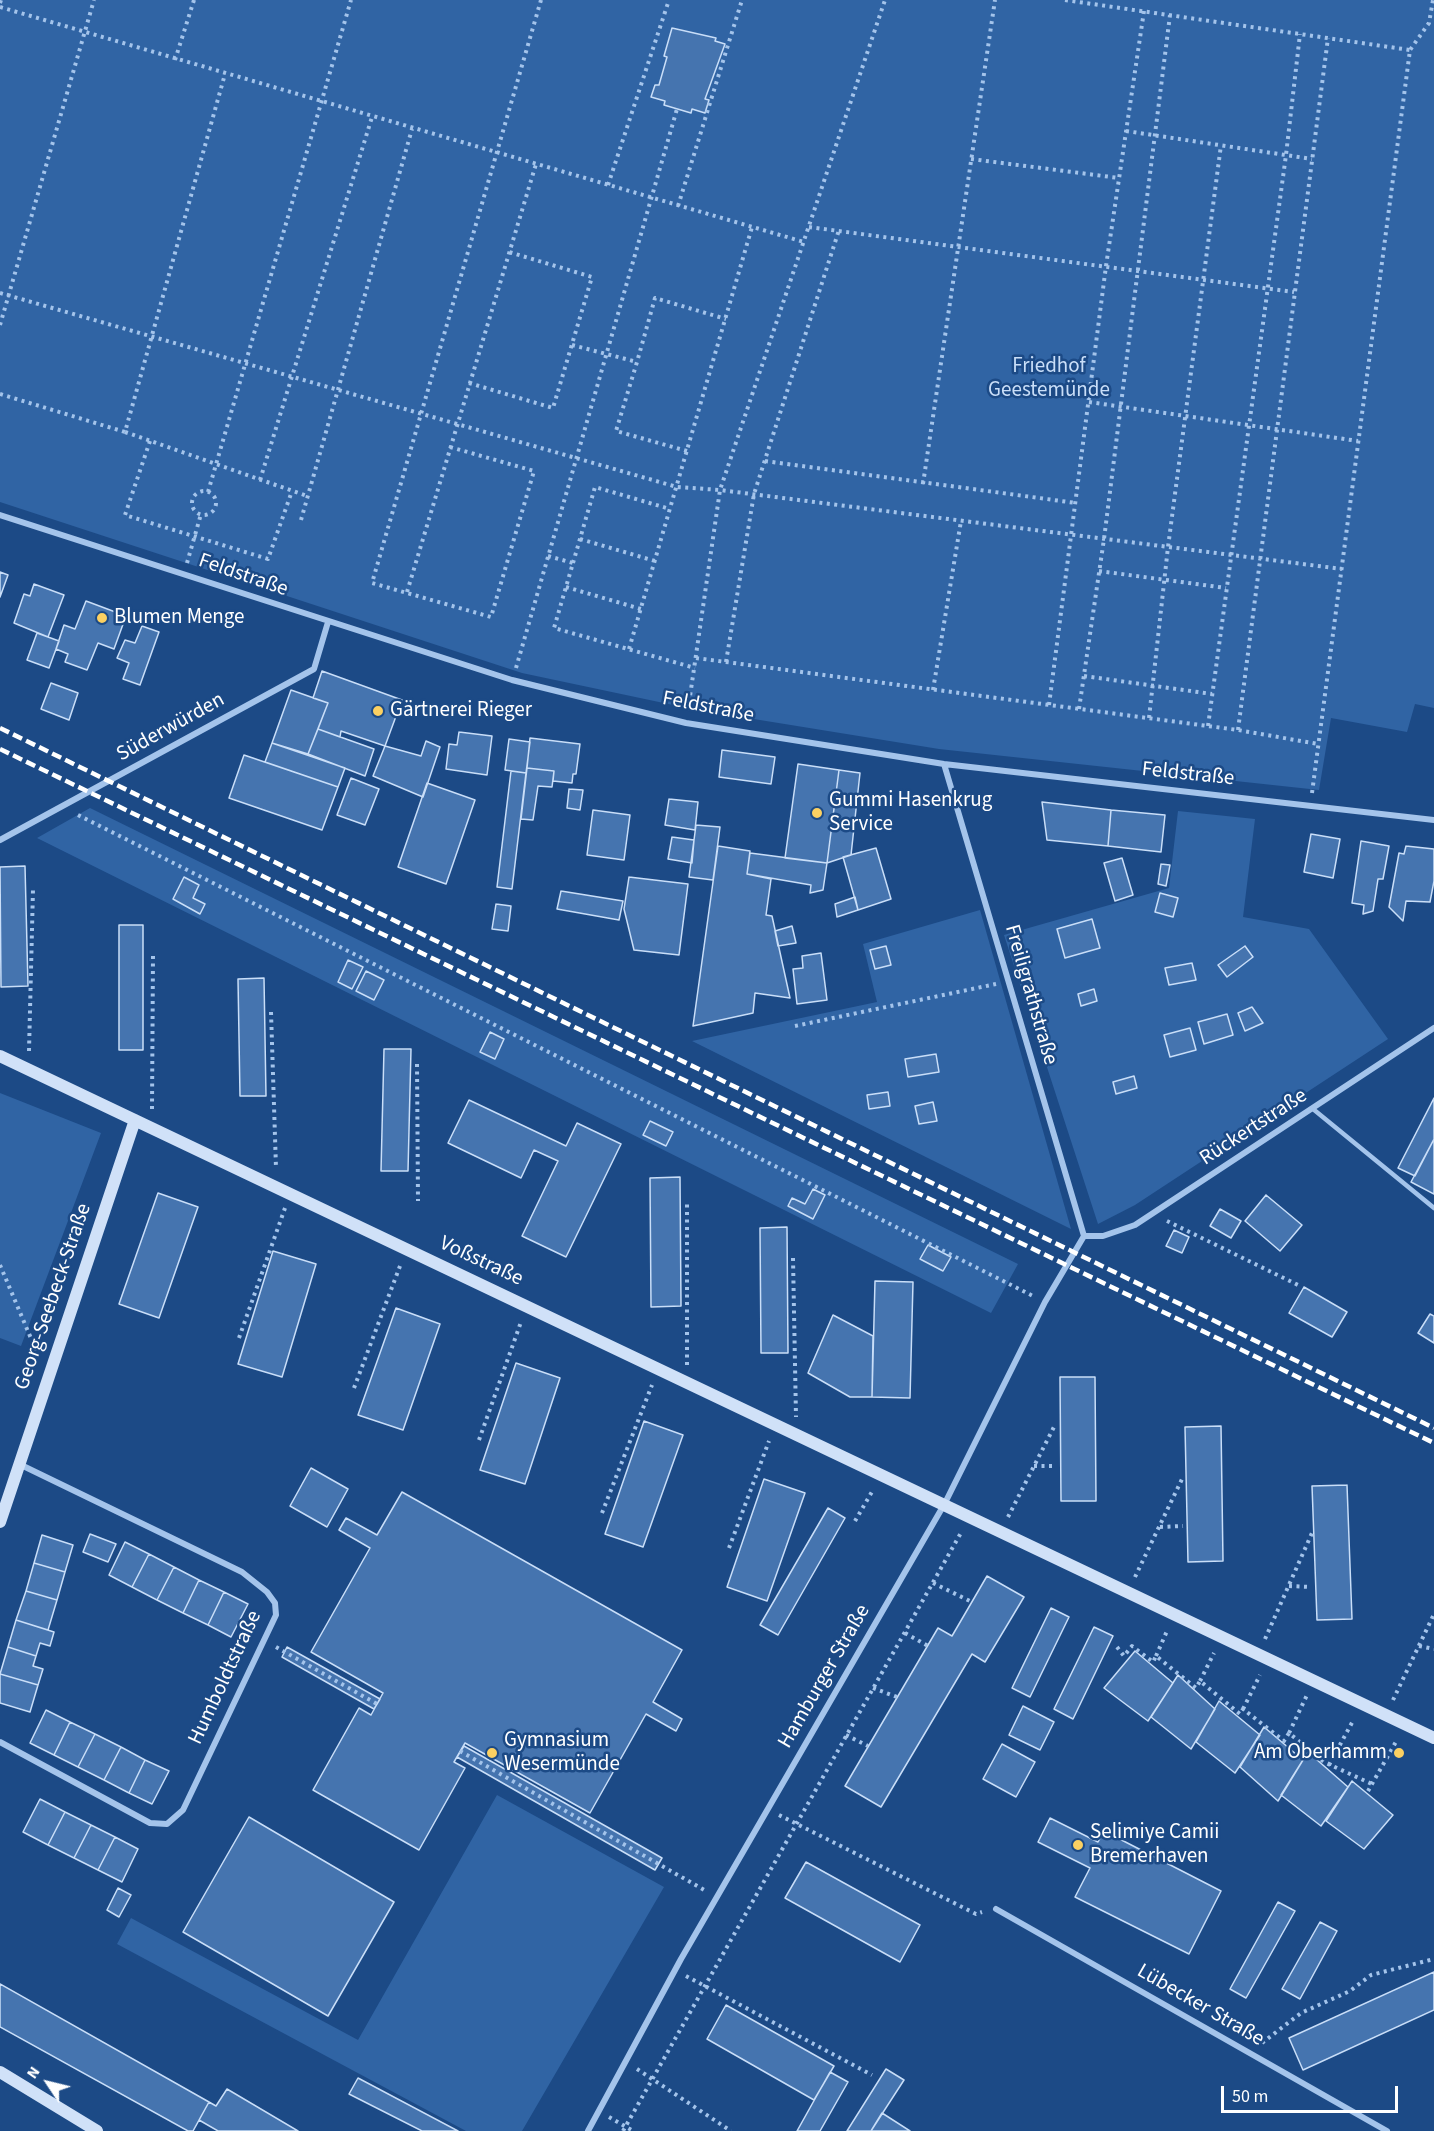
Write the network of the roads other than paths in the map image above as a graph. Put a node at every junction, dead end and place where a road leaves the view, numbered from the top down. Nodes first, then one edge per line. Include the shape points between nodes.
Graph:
1 (0, 515) edge
2 (328, 622) junction
3 (944, 764) junction
4 (1434, 820) edge
5 (0, 840) edge
6 (1434, 1028) edge
7 (0, 1056) edge
8 (1313, 1109) junction
9 (135, 1120) junction
10 (1434, 1208) edge
11 (1084, 1236) junction
12 (19, 1464) junction
13 (945, 1503) junction
14 (0, 1522) edge
15 (1434, 1738) edge
16 (0, 1742) edge
17 (996, 1909) road end
18 (0, 2072) edge
19 (97, 2131) edge
20 (588, 2131) edge
21 (1387, 2131) edge

1 - 2 street, Feldstraße
2 - 3 street, Feldstraße via 512,680 686,723
2 - 5 street, Süderwürden via 314,669
3 - 4 street, Feldstraße
3 - 11 street, Freiligrathstraße
6 - 8 street, Rückertstraße
7 - 9 street, Voßstraße
8 - 10 lane
8 - 11 street, Rückertstraße via 1135,1225 1102,1236
9 - 12 street, Georg-Seebeck-Straße
9 - 13 street, Voßstraße
11 - 13 street, Hamburger Straße via 1045,1302
12 - 14 street, Georg-Seebeck-Straße
12 - 16 street, Humboldtstraße via 242,1572 267,1592 275,1602 276,1614 183,1810 167,1824 150,1823
13 - 15 street
13 - 20 street, Hamburger Straße via 675,1970
17 - 21 street, Lübecker Straße
18 - 19 street

